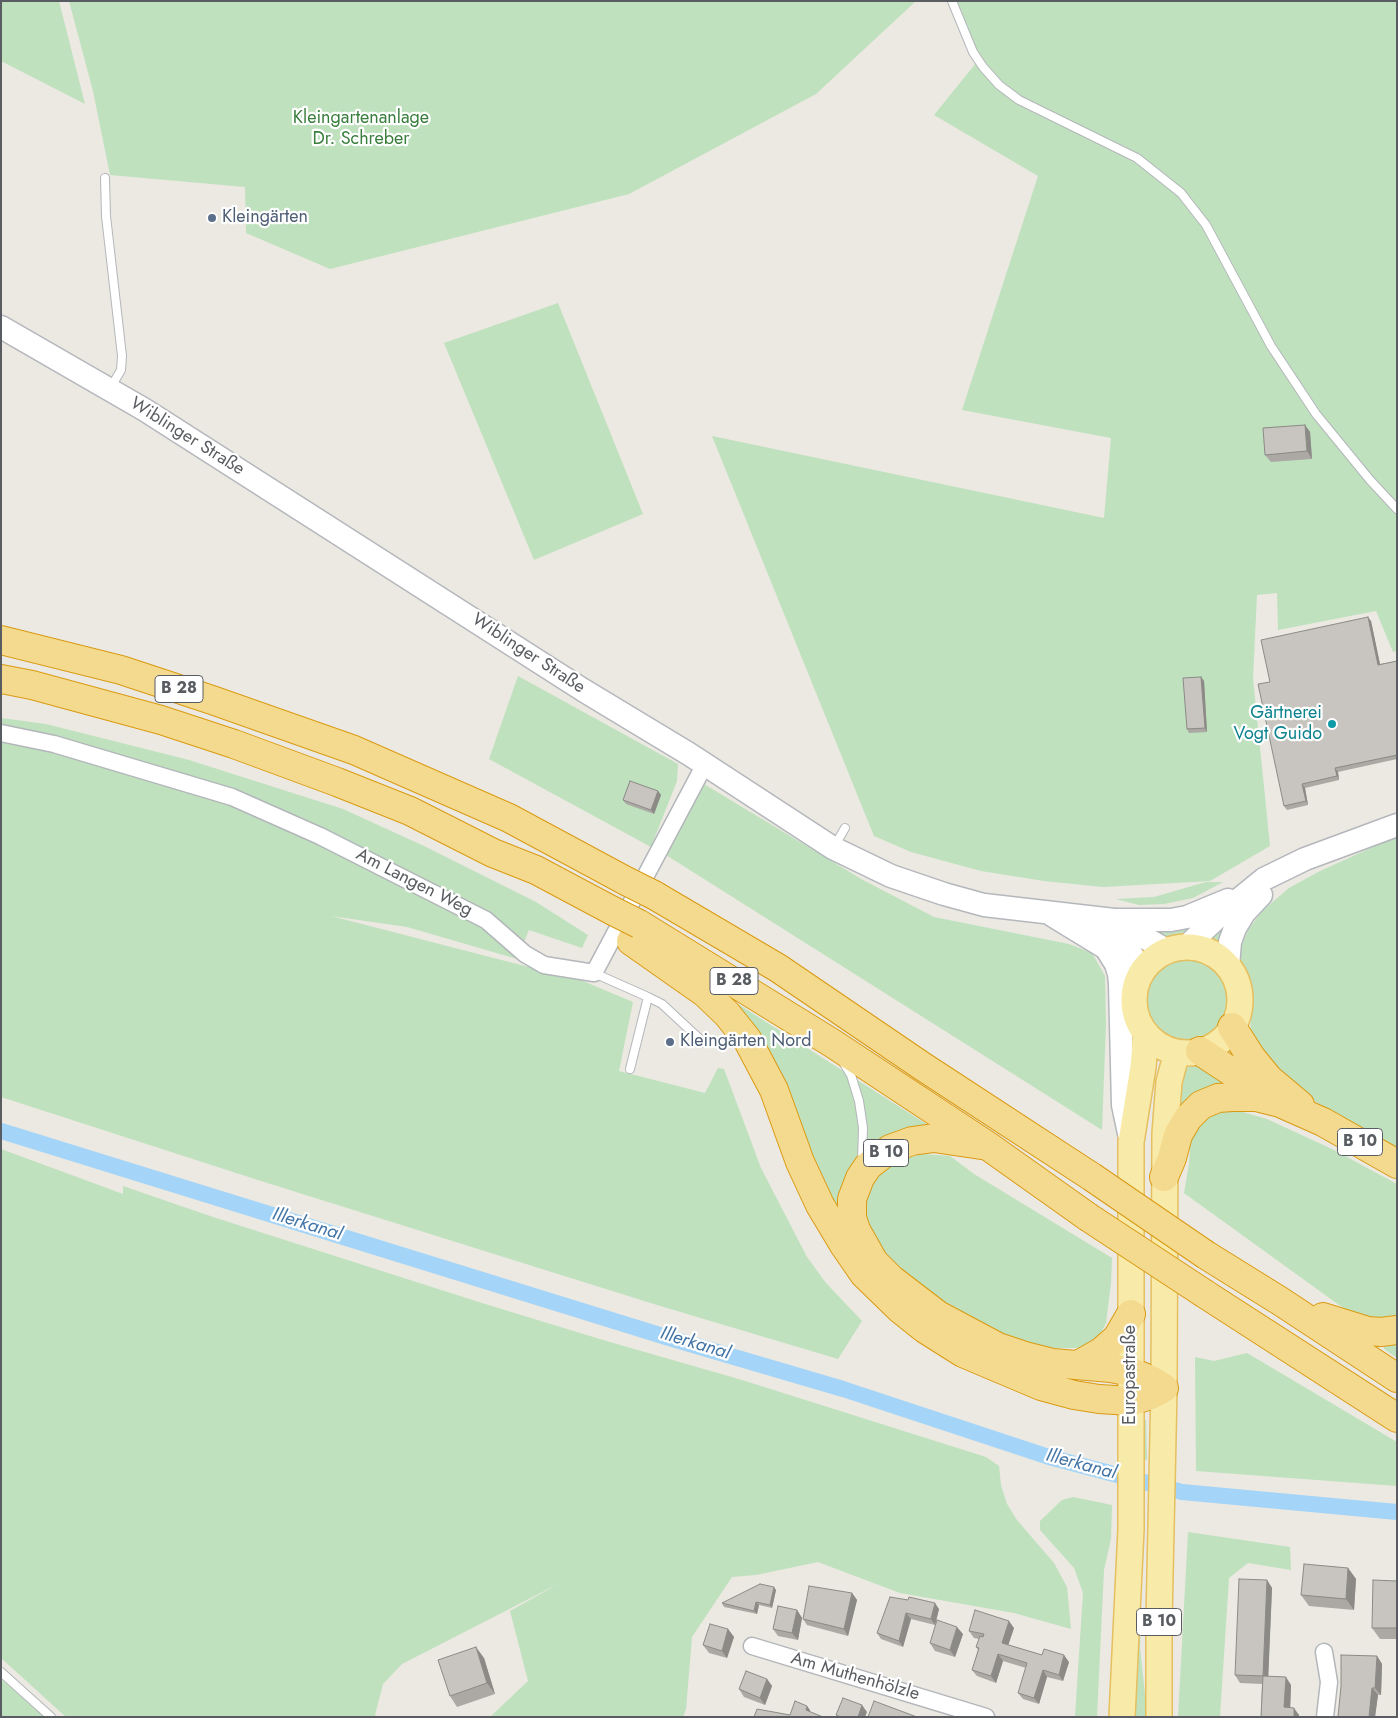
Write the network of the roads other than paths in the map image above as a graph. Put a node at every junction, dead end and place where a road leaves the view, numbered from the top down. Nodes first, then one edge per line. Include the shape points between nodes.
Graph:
1 (952, 1) edge
2 (104, 178) dead end
3 (1, 327) edge
4 (110, 389) junction
5 (1397, 509) edge
6 (1, 640) edge
7 (1, 678) edge
8 (1, 733) edge
9 (705, 764) junction
10 (1397, 825) edge
11 (845, 828) dead end
12 (832, 848) junction
13 (1284, 870) junction
14 (1248, 892) junction
15 (1046, 912) junction
16 (1081, 915) junction
17 (1114, 920) junction
18 (635, 932) junction
19 (1177, 949) junction
20 (1228, 966) junction
21 (594, 973) junction
22 (1139, 978) junction
23 (648, 997) junction
24 (1232, 1027) junction
25 (1146, 1034) junction
26 (704, 1043) dead end
27 (832, 1043) junction
28 (1189, 1052) junction
29 (630, 1069) dead end
30 (1280, 1103) junction
31 (1323, 1122) junction
32 (1131, 1142) junction
33 (988, 1146) junction
34 (1397, 1164) edge
35 (1164, 1177) junction
36 (860, 1178) junction
37 (1280, 1301) junction
38 (1132, 1314) junction
39 (1397, 1330) edge
40 (1078, 1365) junction
41 (1131, 1372) junction
42 (1397, 1378) edge
43 (1164, 1388) junction
44 (1131, 1401) junction
45 (1397, 1418) edge
46 (752, 1646) dead end
47 (1324, 1652) dead end
48 (1, 1672) edge
49 (51, 1717) edge
50 (986, 1717) edge
51 (1122, 1717) edge
52 (1159, 1717) edge
53 (1325, 1717) edge

1 - 5 lane via 973,52 999,85 1019,100 1137,158 1181,193 1206,224 1271,346 1316,414
2 - 4 lane via 122,356 120,370
3 - 4 main road, Wiblinger Straße
4 - 9 main road, Wiblinger Straße
6 - 37 highway, B 28, bridge via 121,670 212,700 354,750 509,818 654,895 778,968 1206,1255
7 - 18 highway, B 28 via 161,720 234,744 410,811 493,853 536,870
8 - 21 street, Am Langen Weg via 54,744 232,798 320,836 486,920 525,954 544,964
9 - 12 main road, Wiblinger Straße
9 - 21 street
10 - 13 main road
11 - 12 lane
12 - 15 main road, Wiblinger Straße via 891,876 944,894 984,905
13 - 14 main road
13 - 20 main road via 1244,913 1230,942
14 - 17 main road via 1187,916 1155,921
14 - 19 main road
15 - 16 main road, Wiblinger Straße
15 - 32 main road via 1106,948 1116,964 1120,984 1123,1105
16 - 17 main road, Wiblinger Straße
16 - 22 main road, Wiblinger Straße via 1127,947 1135,960
17 - 19 main road, Wiblinger Straße
18 - 27 highway, B 28
18 - 44 highway via 705,993 747,1039 774,1090 800,1162 820,1205 864,1274 900,1309 963,1353 1040,1386 1074,1395
19 - 20 main road via 1202,949
19 - 22 main road, B 10 via 1156,957
20 - 24 main road via 1238,989 1239,1002
21 - 23 lane
22 - 25 main road, B 10 via 1134,992 1134,1007
23 - 26 lane via 662,1004
23 - 29 lane
24 - 28 main road via 1213,1046
24 - 31 highway, B 10 via 1269,1079
25 - 28 main road, B 10 via 1165,1048
25 - 32 main road, Europastraße / B 10 via 1144,1067
27 - 33 highway, B 28
27 - 36 lane via 851,1075 859,1101 863,1135
28 - 30 highway
28 - 35 main road, Europastraße / B 10 via 1169,1082
30 - 31 highway
30 - 35 highway via 1256,1097 1232,1097 1218,1098 1201,1105 1178,1135
31 - 34 highway, B 10
32 - 38 main road, Europastraße / B 10
33 - 36 highway, B 10 via 934,1138 912,1141 876,1159
33 - 45 highway, B 10, bridge via 1088,1217
35 - 43 main road, Europastraße / B 10
36 - 40 highway, B 10 via 852,1199 852,1218 874,1262 891,1280 938,1315 998,1347 1054,1363
37 - 39 highway via 1368,1331
37 - 42 highway
38 - 40 highway via 1117,1338
38 - 41 main road, Europastraße / B 10
40 - 41 highway, B 10
41 - 43 highway, B 10
41 - 44 main road, Europastraße / B 10
43 - 44 highway
43 - 52 main road, Europastraße / B 10
44 - 51 main road, Europastraße / B 10 via 1131,1529
46 - 50 street, Am Muthenhölzle
47 - 53 street via 1329,1682
48 - 49 lane

